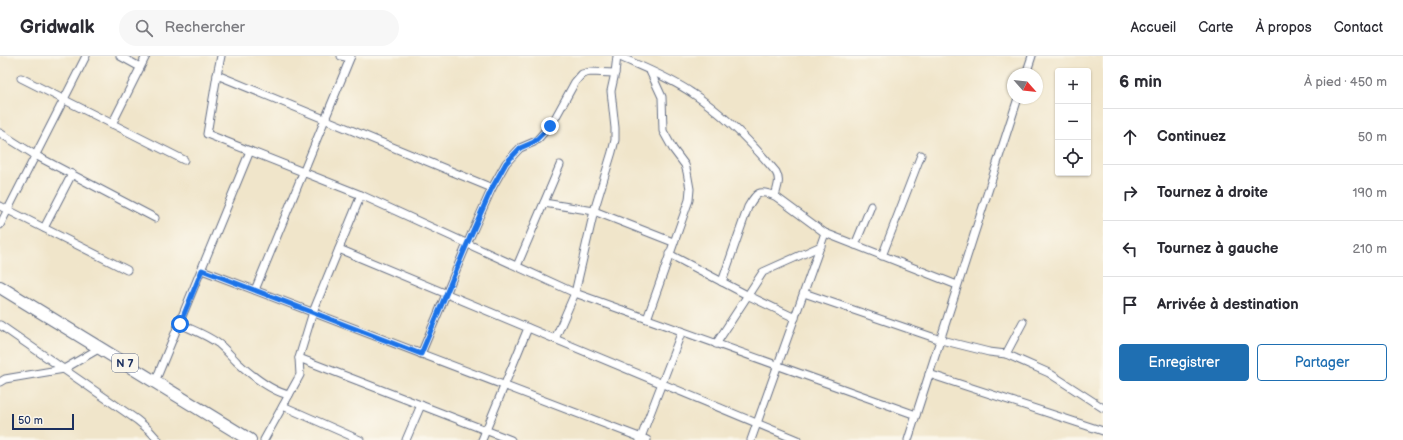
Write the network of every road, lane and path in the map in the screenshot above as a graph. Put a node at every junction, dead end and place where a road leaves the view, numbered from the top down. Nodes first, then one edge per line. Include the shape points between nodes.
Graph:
1 (86, 56) edge
2 (120, 56) edge
3 (146, 56) edge
4 (221, 56) edge
5 (341, 56) edge
6 (617, 56) edge
7 (1032, 56) edge
8 (350, 57) edge
9 (140, 67) junction
10 (1028, 68) edge
11 (650, 71) junction
12 (615, 73) junction
13 (217, 75) junction
14 (21, 78) dead end
15 (64, 100) junction
16 (1016, 104) edge
17 (325, 119) junction
18 (112, 124) junction
19 (0, 133) edge
20 (250, 151) junction
21 (35, 155) junction
22 (921, 155) dead end
23 (184, 160) dead end
24 (560, 165) dead end
25 (303, 172) junction
26 (72, 174) junction
27 (492, 188) junction
28 (361, 195) junction
29 (774, 196) junction
30 (544, 203) junction
31 (0, 206) edge
32 (871, 206) dead end
33 (8, 210) junction
34 (594, 211) junction
35 (155, 218) dead end
36 (0, 225) edge
37 (44, 228) junction
38 (825, 233) junction
39 (673, 242) junction
40 (467, 244) junction
41 (855, 245) junction
42 (821, 246) junction
43 (339, 249) junction
44 (669, 254) junction
45 (882, 256) junction
46 (517, 266) junction
47 (127, 270) dead end
48 (202, 270) junction
49 (722, 282) junction
50 (957, 285) junction
51 (0, 287) edge
52 (255, 290) junction
53 (575, 293) junction
54 (804, 293) junction
55 (446, 294) junction
56 (747, 295) junction
57 (313, 312) junction
58 (795, 318) junction
59 (647, 319) junction
60 (1023, 322) dead end
61 (180, 324) junction
62 (0, 325) edge
63 (528, 328) junction
64 (682, 331) junction
65 (555, 339) junction
66 (941, 340) junction
67 (716, 344) junction
68 (100, 348) junction
69 (421, 354) junction
70 (1006, 354) junction
71 (300, 358) junction
72 (778, 366) junction
73 (64, 369) junction
74 (929, 374) junction
75 (0, 382) edge
76 (155, 382) junction
77 (662, 384) junction
78 (504, 385) junction
79 (289, 395) junction
80 (421, 405) junction
81 (283, 406) junction
82 (1103, 408) edge
83 (916, 415) junction
84 (757, 423) junction
85 (486, 430) junction
86 (1103, 431) edge
87 (643, 439) edge
88 (158, 440) edge
89 (250, 440) edge
90 (264, 440) edge
91 (358, 440) edge
92 (406, 440) edge
93 (482, 440) edge
94 (511, 440) edge
95 (751, 440) edge
96 (797, 440) edge
97 (908, 440) edge

1 - 15 street
2 - 9 street
3 - 9 street
4 - 13 street
5 - 8 street
6 - 11 street
6 - 12 street
7 - 10 street
8 - 17 street
9 - 18 street
11 - 29 street via 691,92 747,138 779,177
11 - 39 street via 662,97 663,131 685,166 689,181 689,200
12 - 27 street via 582,74 553,122 534,142 520,148 511,156
12 - 34 street via 611,91 615,140
13 - 17 street
13 - 20 street via 207,134
14 - 15 street
15 - 18 street
15 - 21 street
16 - 50 street
17 - 25 street
17 - 27 street
18 - 23 street
19 - 21 street
20 - 25 street
20 - 48 street
21 - 26 street
21 - 33 street
22 - 45 street
24 - 30 street
25 - 28 street
25 - 52 street
26 - 35 street
26 - 37 street
27 - 40 street
28 - 40 street
28 - 43 street
29 - 38 street
29 - 49 street via 765,192 754,196
30 - 34 street
30 - 46 street
31 - 33 street
32 - 41 street
33 - 36 street
33 - 37 street
34 - 39 street
34 - 53 street
37 - 47 street
38 - 41 street
38 - 42 street
39 - 44 street
40 - 46 street
40 - 55 street
41 - 45 street
42 - 54 street
42 - 56 street via 763,272
43 - 55 street
43 - 57 street
44 - 49 street
44 - 59 street
45 - 50 street
46 - 53 street
48 - 52 street
48 - 61 street
49 - 56 street
50 - 66 street
51 - 68 highway, N 7
52 - 57 street
53 - 59 street
53 - 65 street
54 - 58 street
54 - 66 street
55 - 63 street
55 - 69 street
56 - 58 street
56 - 67 street
57 - 69 street
57 - 71 street
58 - 72 street
59 - 64 street
60 - 70 street
61 - 76 street
61 - 79 street via 218,343 270,387 279,393
62 - 73 street
63 - 65 street
63 - 78 street
64 - 67 street
64 - 77 street
65 - 77 street
66 - 70 street
66 - 74 street
67 - 72 street
68 - 73 street
68 - 76 highway, N 7
69 - 78 street
70 - 82 street via 1049,372
71 - 79 street via 300,375
71 - 80 street
72 - 83 street
72 - 84 street
73 - 75 street
73 - 88 street via 136,420
74 - 83 street
74 - 86 street
76 - 89 highway, N 7
77 - 84 street
77 - 87 street
78 - 85 street
78 - 87 street
79 - 81 street
80 - 85 street
80 - 92 street
81 - 90 street
81 - 91 street
83 - 97 street
84 - 95 street
84 - 96 street
85 - 93 street
85 - 94 street

